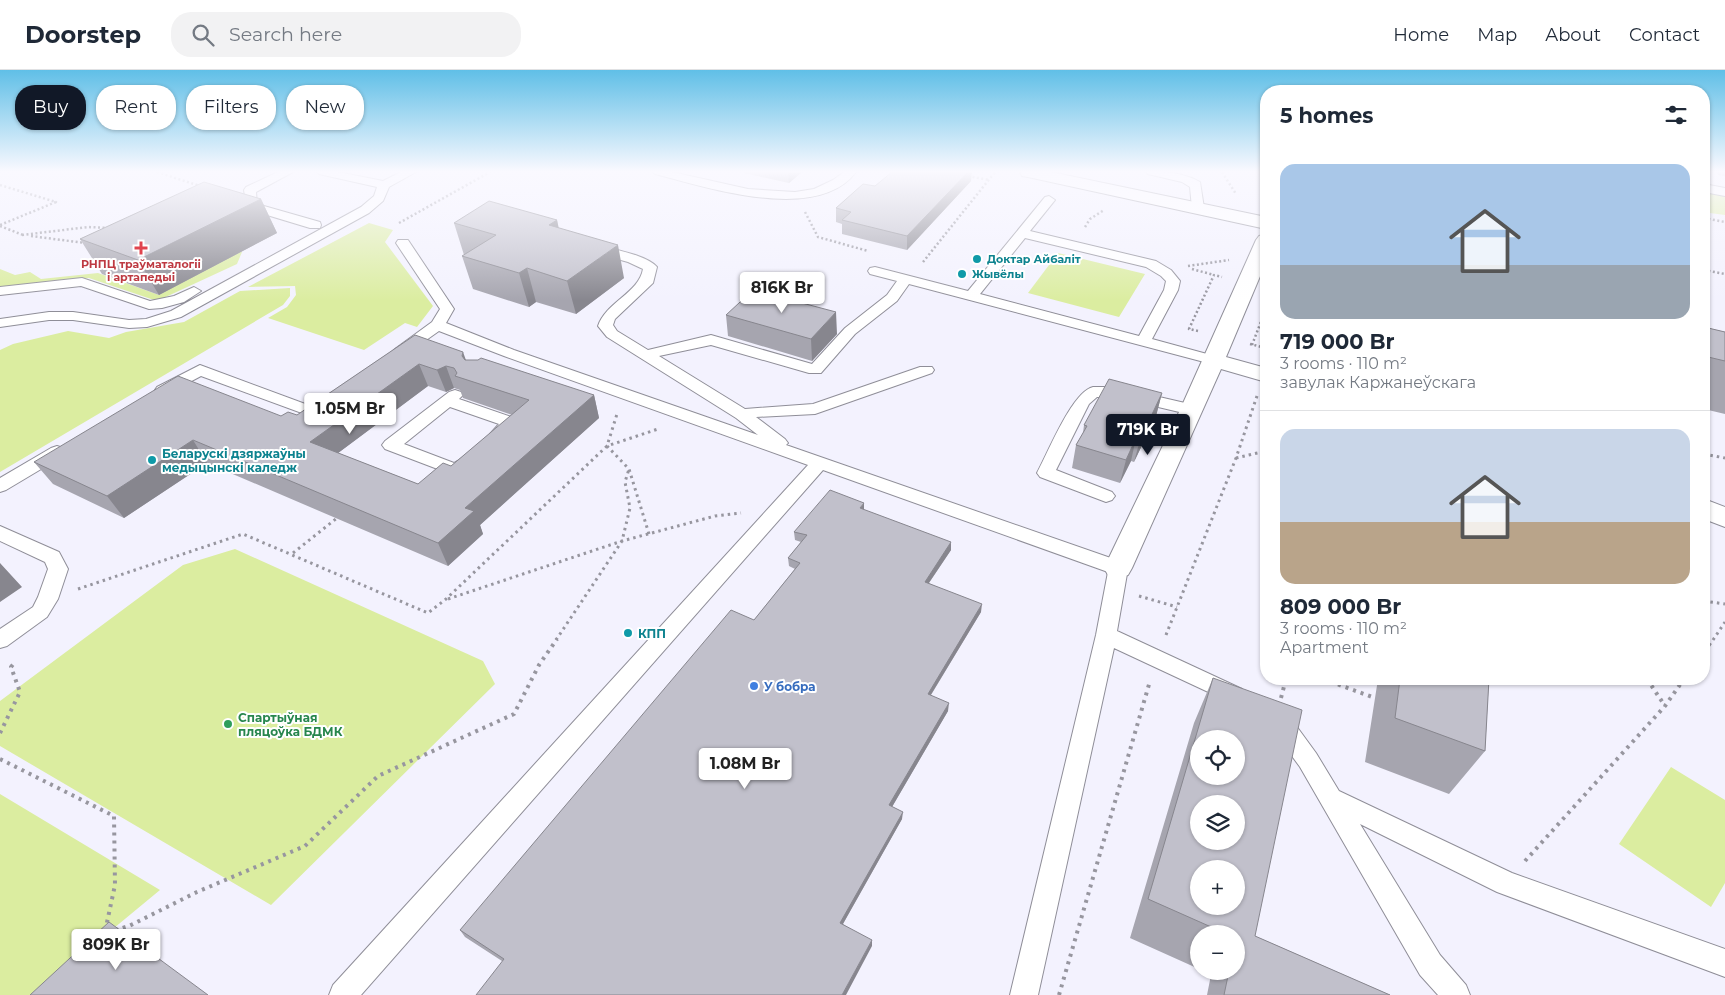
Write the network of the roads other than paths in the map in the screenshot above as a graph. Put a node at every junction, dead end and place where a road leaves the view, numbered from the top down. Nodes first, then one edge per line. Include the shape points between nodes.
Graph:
1 (281, 215) edge
2 (356, 215) edge
3 (1037, 215) edge
4 (1230, 215) edge
5 (1260, 222) edge
6 (314, 225) dead end
7 (1022, 233) junction
8 (403, 243) dead end
9 (587, 247) edge
10 (266, 253) dead end
11 (1260, 254) edge
12 (874, 271) dead end
13 (905, 279) junction
14 (0, 291) edge
15 (971, 296) junction
16 (0, 323) edge
17 (438, 325) junction
18 (832, 326) edge
19 (724, 328) dead end
20 (850, 330) junction
21 (711, 340) junction
22 (1143, 342) junction
23 (509, 353) junction
24 (646, 355) junction
25 (387, 360) edge
26 (1213, 360) junction
27 (494, 364) edge
28 (926, 370) dead end
29 (1258, 373) edge
30 (339, 392) edge
31 (145, 400) edge
32 (1192, 410) junction
33 (742, 414) junction
34 (68, 446) edge
35 (480, 450) joint
36 (792, 453) junction
37 (819, 463) junction
38 (0, 486) edge
39 (1106, 496) dead end
40 (1710, 511) edge
41 (1725, 518) edge
42 (0, 533) edge
43 (1118, 568) junction
44 (1106, 635) junction
45 (0, 640) edge
46 (1330, 798) junction
47 (1725, 963) edge
48 (344, 995) edge
49 (1024, 995) edge
50 (1456, 995) edge

1 - 6 lane
2 - 16 lane via 176,314 147,323 129,324 72,316
3 - 7 lane
4 - 5 street
7 - 15 lane
7 - 22 lane via 1151,264 1166,273 1172,281 1170,290
8 - 17 lane via 447,309
9 - 24 lane via 650,267 648,280 608,317 605,326
10 - 14 lane via 179,299 162,304 149,305 82,282
11 - 26 street
12 - 13 lane
13 - 15 lane
13 - 20 lane via 892,298
15 - 22 lane
17 - 23 lane
17 - 25 lane
18 - 20 lane
19 - 21 lane
20 - 21 lane via 815,370
21 - 24 lane
22 - 26 lane
23 - 27 lane
23 - 36 lane
24 - 33 lane
26 - 29 street
26 - 32 street
28 - 33 lane via 815,409
30 - 31 lane via 310,411 200,370
32 - 39 lane via 1116,392 1093,392 1082,402 1046,473
32 - 43 street
33 - 36 lane
34 - 38 lane
35 - 35 lane via 456,470 391,445 452,398 511,424
36 - 37 lane
37 - 43 lane
37 - 48 lane
40 - 41 street
42 - 45 lane via 52,557 58,569 48,600 40,612
43 - 44 lane
44 - 46 lane via 1277,718 1308,760
44 - 49 lane
46 - 47 lane via 1506,883
46 - 50 lane via 1430,965

